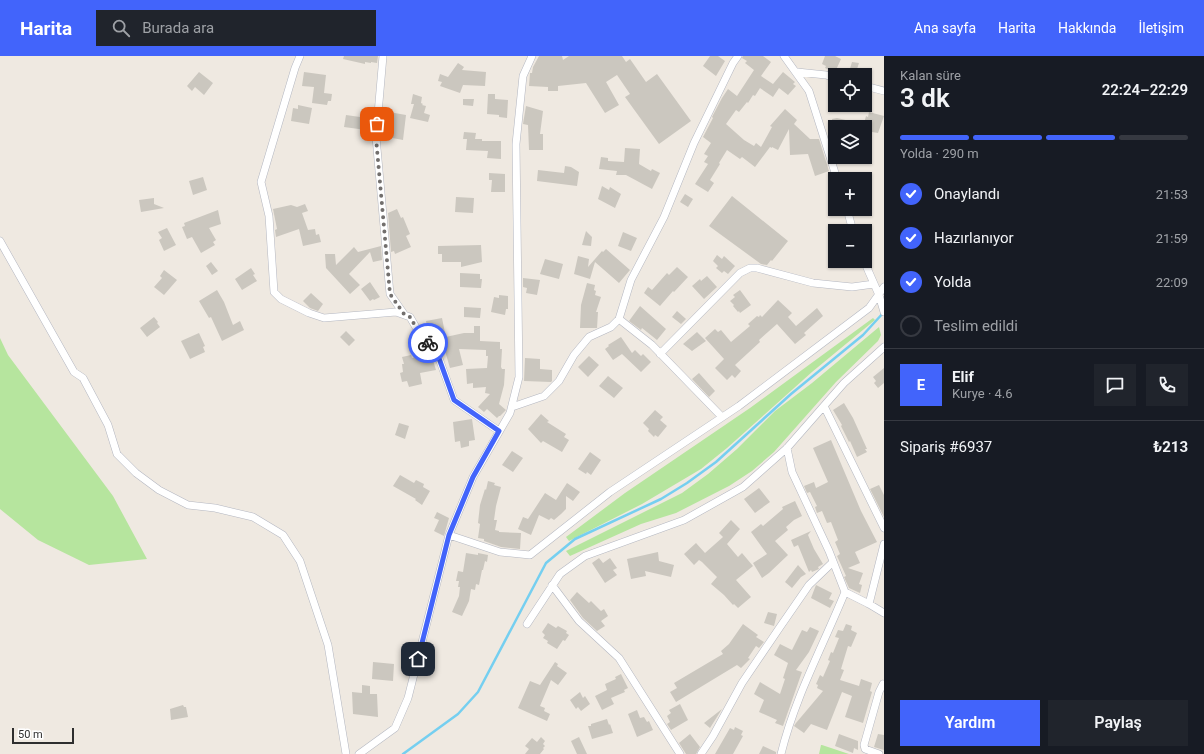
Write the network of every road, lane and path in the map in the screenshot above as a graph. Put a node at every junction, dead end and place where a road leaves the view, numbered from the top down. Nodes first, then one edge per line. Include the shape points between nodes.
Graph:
1 (300, 56) edge
2 (383, 56) edge
3 (532, 56) edge
4 (738, 56) edge
5 (784, 56) edge
6 (797, 72) junction
7 (828, 76) edge
8 (872, 88) edge
9 (884, 91) edge
10 (835, 172) edge
11 (0, 241) edge
12 (867, 268) edge
13 (874, 284) junction
14 (884, 287) edge
15 (879, 295) junction
16 (883, 309) edge
17 (404, 314) junction
18 (619, 320) junction
19 (884, 347) edge
20 (660, 354) junction
21 (824, 406) junction
22 (512, 407) junction
23 (722, 417) junction
24 (499, 431) junction
25 (787, 448) junction
26 (884, 528) edge
27 (449, 535) junction
28 (884, 544) edge
29 (833, 562) junction
30 (552, 585) junction
31 (845, 592) junction
32 (869, 604) junction
33 (884, 613) edge
34 (527, 624) dead end
35 (884, 685) edge
36 (346, 754) edge
37 (359, 754) edge
38 (680, 754) edge
39 (701, 754) edge
40 (781, 754) edge
41 (879, 754) edge

1 - 17 street via 261,182 269,216 274,292 281,299 302,310 324,318 396,312
2 - 17 street via 376,138 390,294
3 - 22 street via 522,76 516,144 519,377
4 - 18 street via 694,143 664,218 631,280
5 - 6 street
6 - 7 street
6 - 10 street via 809,91
8 - 9 street
11 - 36 street via 74,372 83,378 108,425 117,454 136,473 159,490 188,505 254,517 283,535 300,561 328,645
12 - 13 street
13 - 15 street
13 - 20 street via 852,287 813,283 750,268 740,273
14 - 15 street
15 - 16 street
15 - 23 street via 870,308
17 - 24 street via 410,317 421,336 436,350 454,400
18 - 20 street
18 - 22 street via 589,338 574,355 559,381 544,396
19 - 21 street via 844,383
20 - 23 street
21 - 25 street
21 - 26 street
22 - 24 street
23 - 27 street via 610,492 530,554 500,552
24 - 27 street via 473,477
25 - 29 street via 792,472
25 - 30 street via 744,487 684,520 586,556 560,574
27 - 37 street via 408,698 395,728
28 - 32 street
29 - 31 street
29 - 39 street via 809,585 780,627 742,683
30 - 34 street
30 - 38 street via 579,621 619,658
31 - 32 street
31 - 40 street via 804,683
32 - 33 street
35 - 41 street via 879,692 864,745 865,749

